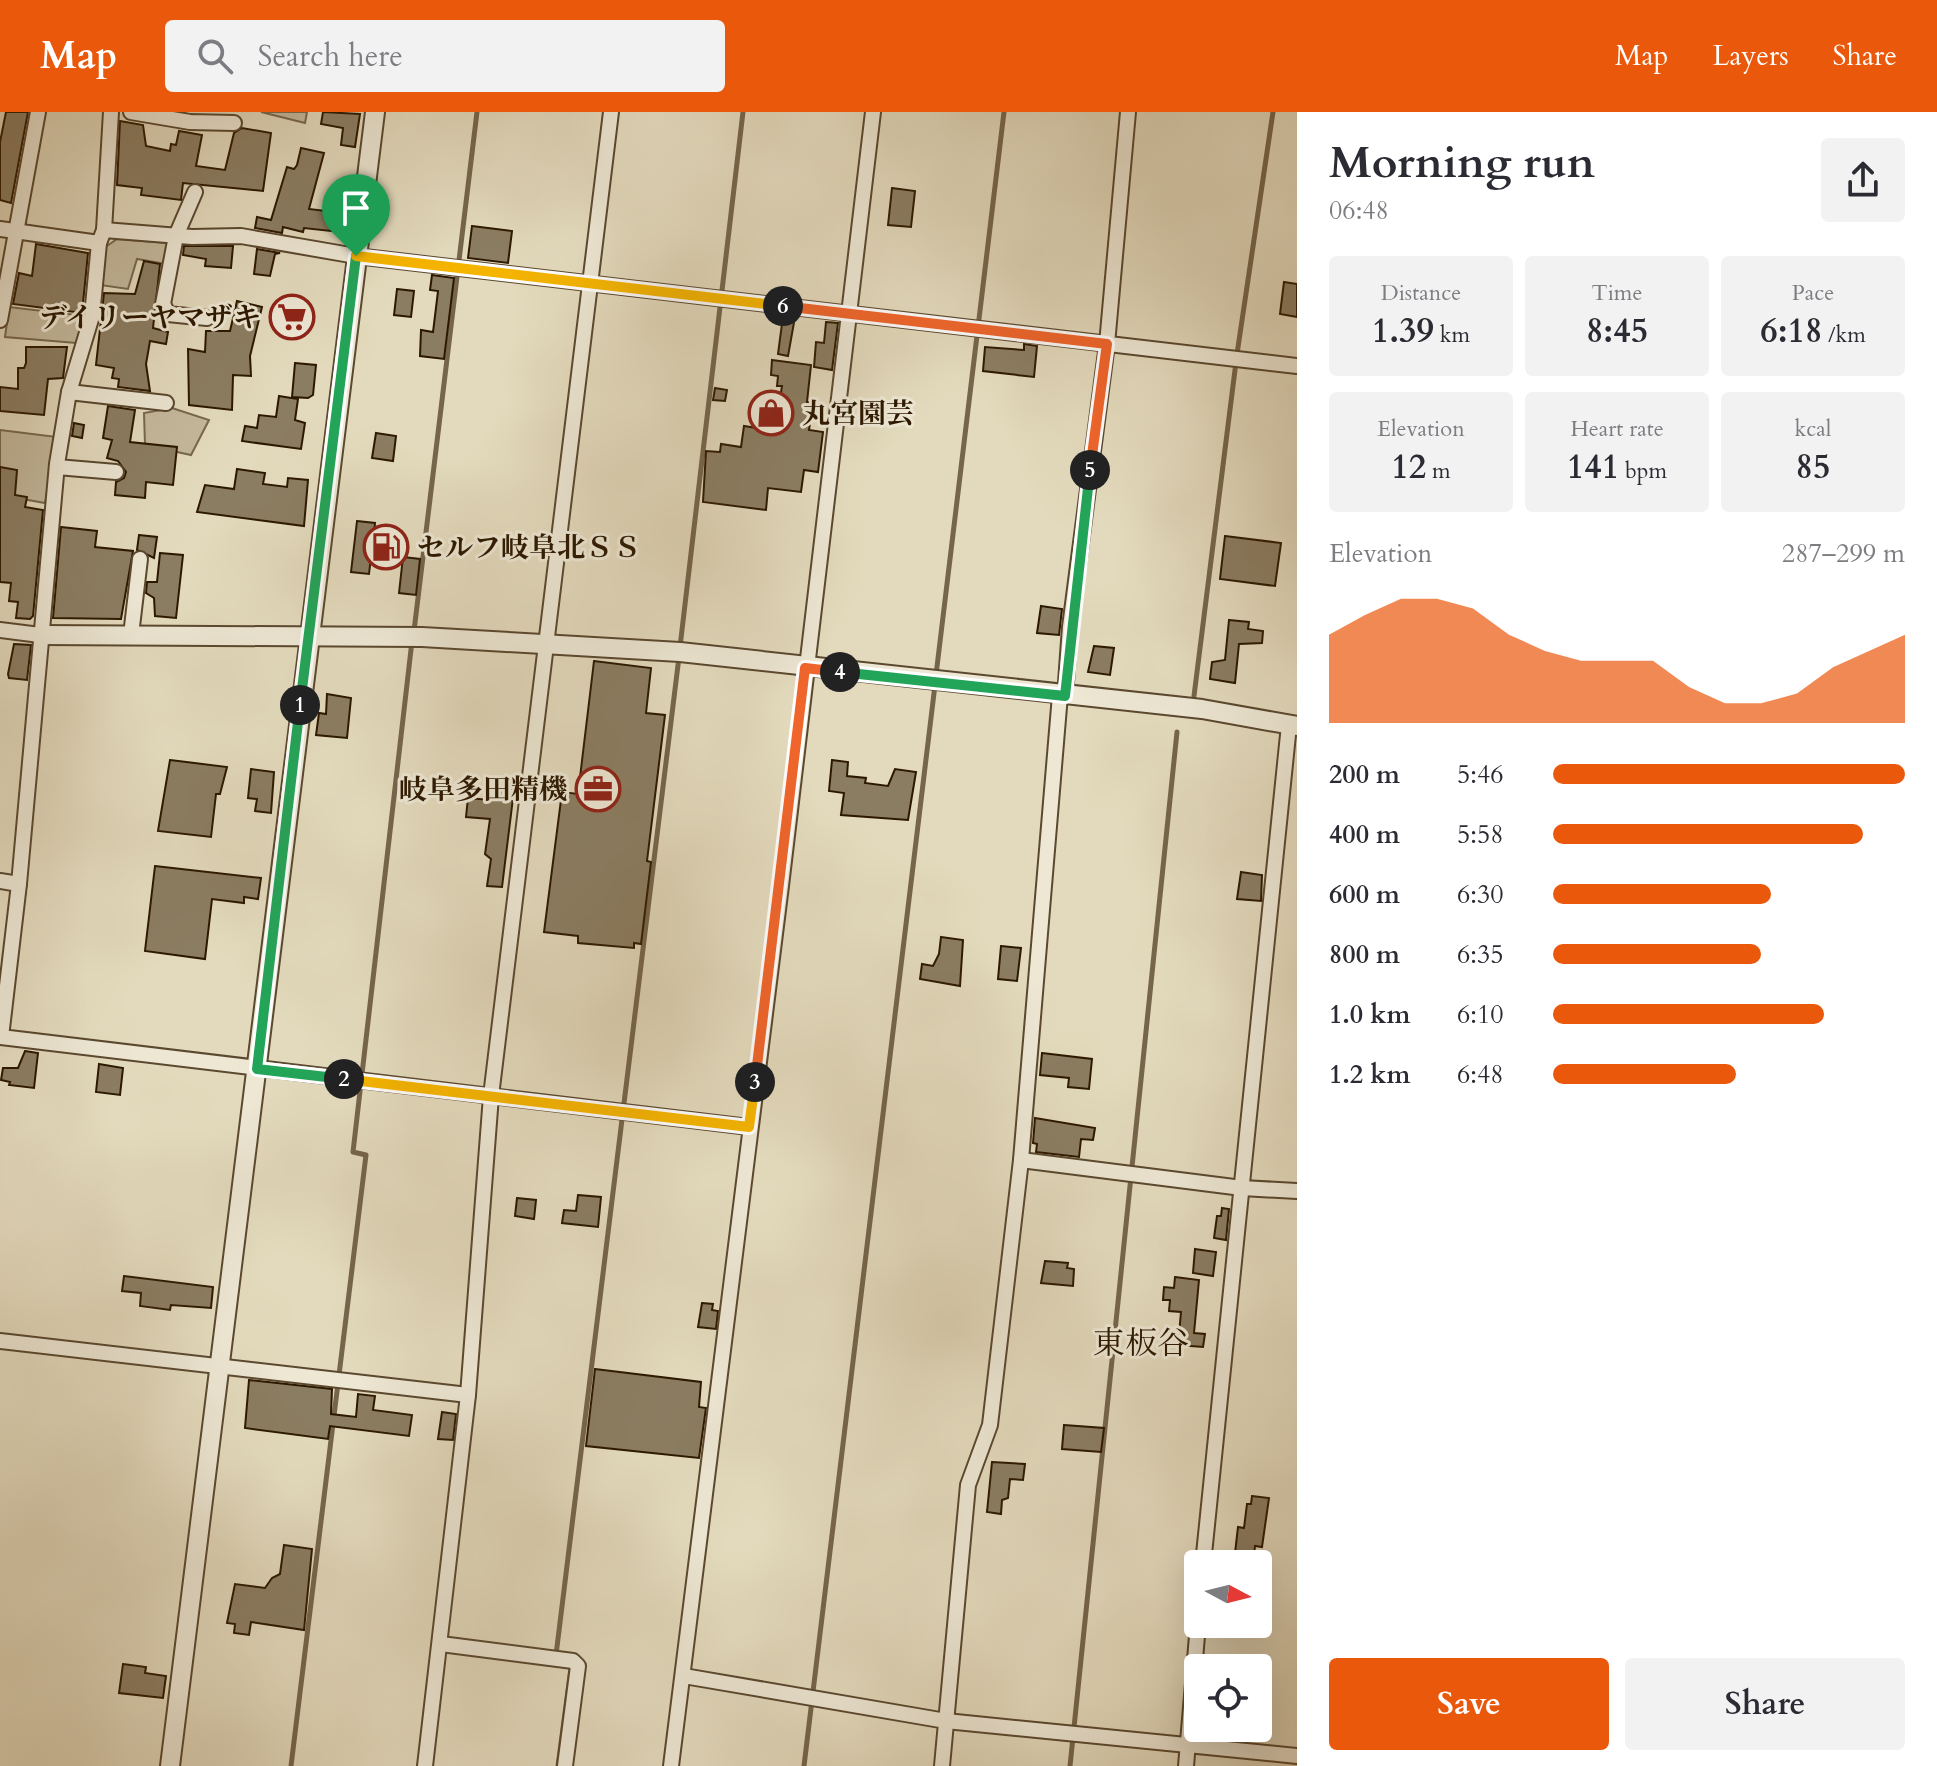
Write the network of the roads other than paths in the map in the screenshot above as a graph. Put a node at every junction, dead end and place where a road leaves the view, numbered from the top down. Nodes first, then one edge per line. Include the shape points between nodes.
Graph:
1 (38, 112) edge
2 (111, 112) edge
3 (131, 112) edge
4 (375, 112) edge
5 (611, 112) edge
6 (873, 112) edge
7 (1128, 112) edge
8 (234, 123) dead end
9 (195, 192) dead end
10 (7, 230) edge
11 (102, 236) junction
12 (176, 236) junction
13 (356, 256) junction
14 (590, 281) junction
15 (850, 315) junction
16 (207, 318) dead end
17 (0, 320) edge
18 (1107, 344) junction
19 (1297, 366) edge
20 (69, 392) junction
21 (166, 403) dead end
22 (57, 467) junction
23 (116, 472) dead end
24 (140, 559) dead end
25 (0, 630) edge
26 (40, 635) junction
27 (131, 635) junction
28 (309, 635) junction
29 (545, 645) junction
30 (805, 668) junction
31 (1062, 696) junction
32 (1293, 725) edge
33 (0, 881) edge
34 (19, 884) junction
35 (257, 1069) junction
36 (491, 1096) junction
37 (749, 1127) junction
38 (1021, 1160) junction
39 (1242, 1188) junction
40 (1297, 1191) edge
41 (0, 1341) edge
42 (221, 1364) junction
43 (468, 1395) junction
44 (1204, 1550) edge
45 (1197, 1638) edge
46 (441, 1644) junction
47 (684, 1676) junction
48 (946, 1721) junction
49 (1188, 1746) junction
50 (1297, 1756) edge
51 (170, 1766) edge
52 (425, 1766) edge
53 (565, 1766) edge
54 (671, 1766) edge
55 (942, 1766) edge
56 (1186, 1766) edge

1 - 10 street
2 - 11 street
3 - 8 street
4 - 13 street
5 - 14 street
6 - 15 street
7 - 18 street
9 - 12 street
10 - 11 street
10 - 17 street
11 - 12 street
11 - 20 street via 92,316
12 - 13 street via 241,236
12 - 16 street via 164,311
13 - 14 street
13 - 28 street
14 - 15 street
14 - 29 street
15 - 18 street
15 - 30 street
18 - 19 street
18 - 31 street
20 - 21 street
20 - 22 street
22 - 23 street
22 - 26 street
24 - 27 street
25 - 26 street
26 - 27 street
26 - 34 street
27 - 28 street
28 - 29 street
28 - 35 street
29 - 30 street via 680,652
29 - 36 street
30 - 31 street
30 - 37 street
31 - 32 street via 1202,709
31 - 38 street
32 - 39 street
33 - 34 street
34 - 35 street via 1,1037
35 - 36 street
35 - 42 street
36 - 37 street
36 - 43 street
37 - 47 street
38 - 39 street
38 - 48 street via 990,1425 968,1485
39 - 40 street
39 - 44 street
41 - 42 street
42 - 43 street
42 - 51 street
43 - 46 street
45 - 49 street
46 - 52 street
46 - 53 street via 573,1661 578,1666
47 - 48 street
47 - 54 street
48 - 49 street
48 - 55 street
49 - 50 street
49 - 56 street

